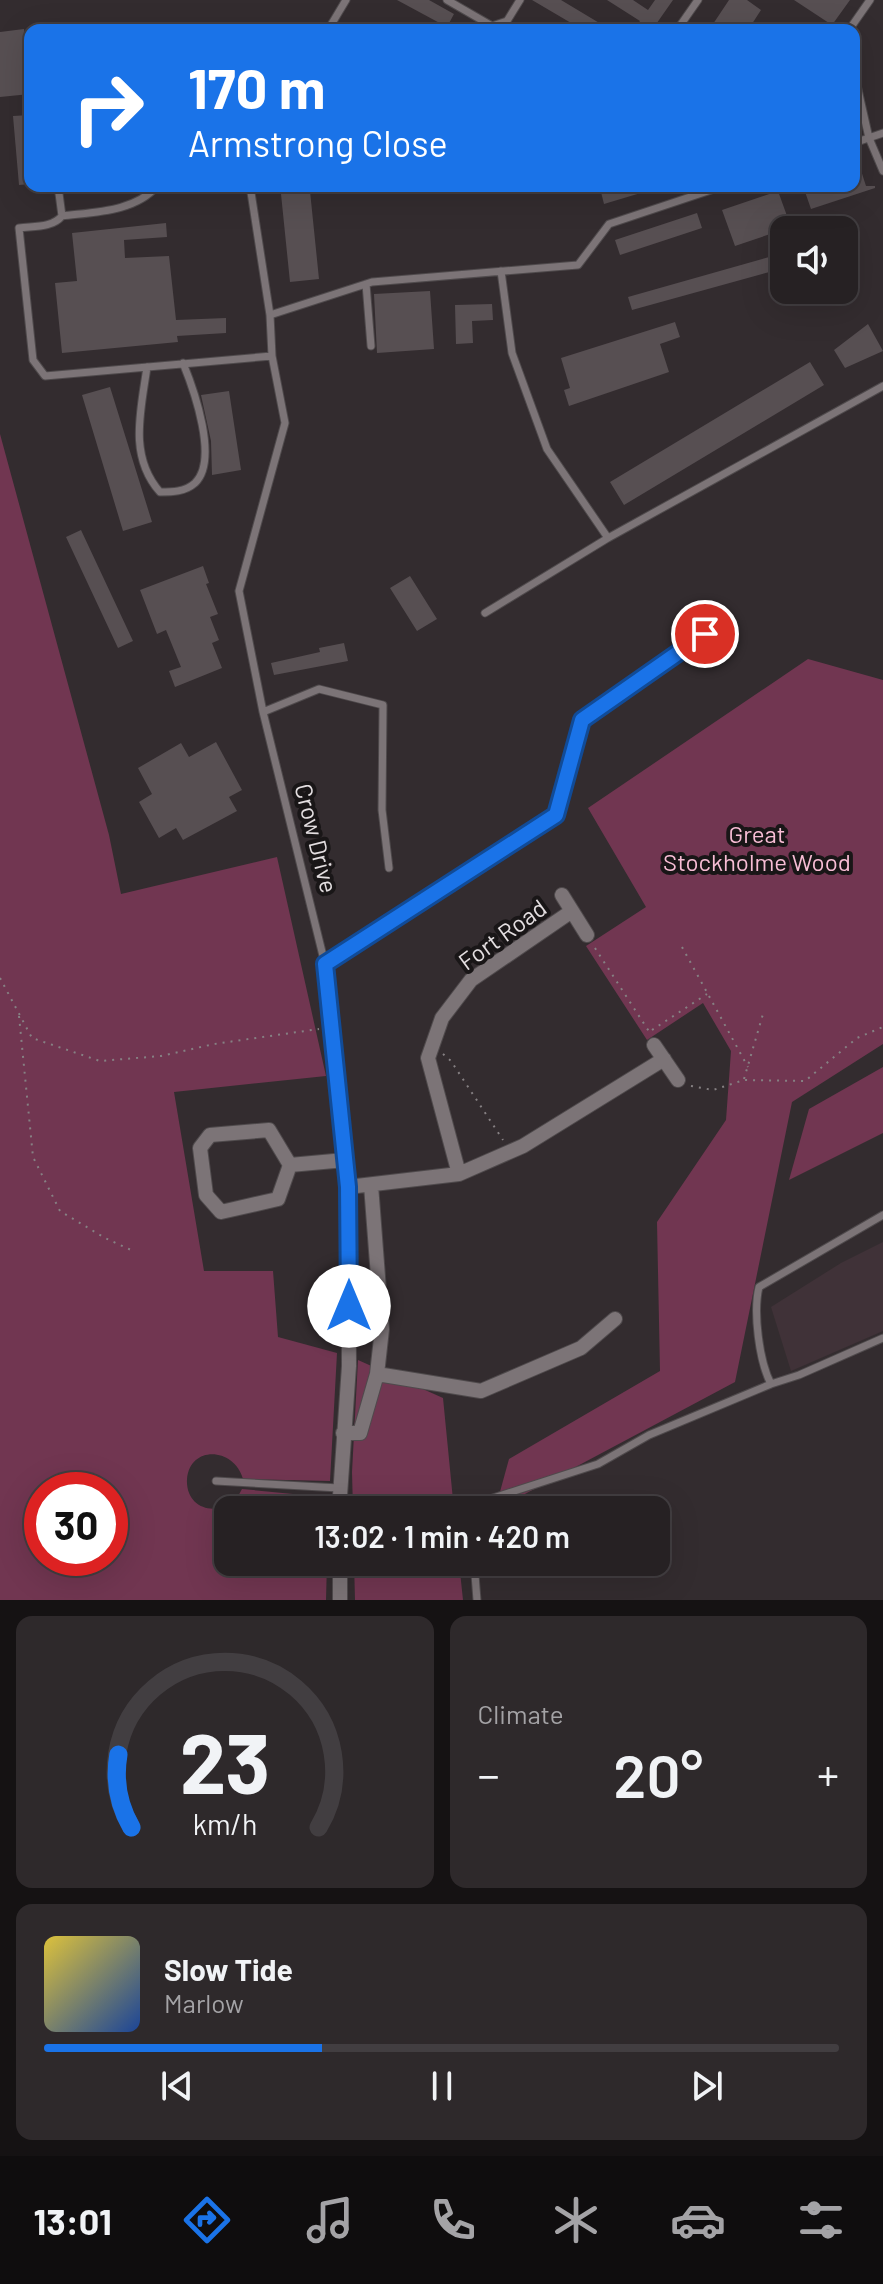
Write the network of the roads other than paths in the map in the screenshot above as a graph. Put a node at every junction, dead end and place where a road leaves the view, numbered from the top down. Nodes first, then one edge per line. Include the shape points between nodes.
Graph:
1 (346, 0) edge
2 (447, 0) edge
3 (520, 0) edge
4 (698, 0) edge
5 (870, 0) edge
6 (332, 24) edge
7 (489, 24) edge
8 (498, 24) edge
9 (681, 24) edge
10 (853, 24) edge
11 (860, 98) edge
12 (883, 133) edge
13 (869, 138) junction
14 (860, 141) edge
15 (883, 171) edge
16 (59, 192) edge
17 (150, 192) edge
18 (251, 192) edge
19 (705, 192) edge
20 (62, 216) junction
21 (501, 271) junction
22 (366, 284) junction
23 (270, 315) junction
24 (371, 346) dead end
25 (272, 356) junction
26 (183, 363) junction
27 (147, 367) junction
28 (883, 386) edge
29 (608, 538) junction
30 (485, 613) dead end
31 (705, 634) dead end
32 (263, 712) junction
33 (389, 868) dead end
34 (562, 895) dead end
35 (572, 911) junction
36 (587, 935) road end
37 (325, 964) junction
38 (652, 1039) road end
39 (664, 1059) junction
40 (678, 1080) road end
41 (345, 1160) junction
42 (290, 1165) junction
43 (459, 1174) junction
44 (371, 1185) junction
45 (348, 1187) junction
46 (883, 1215) edge
47 (615, 1319) dead end
48 (883, 1338) edge
49 (377, 1374) junction
50 (771, 1384) junction
51 (343, 1433) junction
52 (216, 1481) dead end
53 (339, 1488) junction
54 (339, 1496) edge
55 (499, 1496) edge
56 (340, 1576) edge
57 (475, 1576) edge
58 (340, 1600) edge
59 (477, 1600) edge

1 - 6 lane
2 - 7 lane
3 - 8 lane via 507,21
4 - 9 lane
5 - 10 lane
11 - 13 lane
12 - 13 lane
13 - 14 lane
13 - 15 lane
16 - 20 lane
17 - 20 lane via 123,207
18 - 23 lane, Crow Drive
19 - 21 lane via 609,224 578,265
20 - 27 lane via 52,224 19,228 33,360 45,376
21 - 22 lane
21 - 29 lane via 512,353 547,449
22 - 23 lane
22 - 24 lane
23 - 25 lane, Crow Drive
25 - 26 lane
25 - 32 lane, Crow Drive via 285,423 239,591
26 - 27 lane
26 - 27 lane via 199,413 205,461 194,483 178,492 160,492 144,470 138,444
28 - 29 lane
29 - 30 lane
31 - 37 street via 582,720 556,815
32 - 33 lane via 319,689 383,705 382,810
32 - 37 lane, Crow Drive
34 - 35 street, Fort Road
35 - 36 street, Fort Road
35 - 43 street, Fort Road via 471,980 442,1018 428,1058
37 - 41 street, Crow Drive
38 - 39 street
39 - 40 street
39 - 43 street via 511,1151
41 - 42 street
41 - 45 street, Crow Drive
42 - 42 street via 269,1130 210,1135 200,1148 206,1195 221,1212 278,1199
43 - 44 street
44 - 45 street
44 - 49 street via 382,1329
45 - 51 street, Crow Drive via 349,1366
46 - 50 lane via 759,1287 760,1349
47 - 49 street via 581,1348 481,1391
48 - 50 lane
49 - 51 street via 360,1433
50 - 55 lane via 649,1435 598,1464
51 - 53 street, Crow Drive
52 - 53 lane
53 - 54 street, Crow Drive
56 - 58 street
57 - 59 lane

